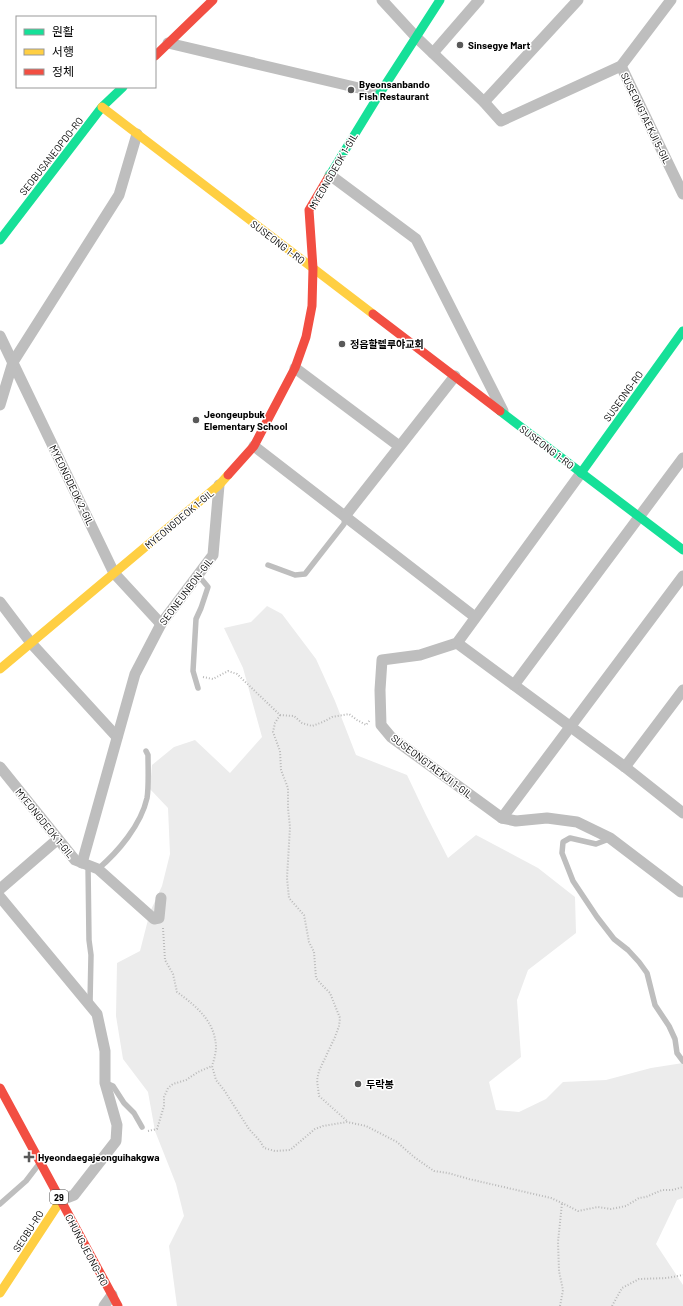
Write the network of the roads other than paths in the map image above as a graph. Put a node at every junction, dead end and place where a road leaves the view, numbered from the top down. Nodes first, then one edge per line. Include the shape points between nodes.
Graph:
1 (213, 0) edge
2 (382, 0) edge
3 (440, 0) edge
4 (479, 0) edge
5 (578, 0) edge
6 (671, 0) edge
7 (416, 37) junction
8 (168, 43) junction
9 (433, 53) junction
10 (156, 55) edge
11 (621, 66) junction
12 (122, 88) edge
13 (380, 93) junction
14 (484, 102) junction
15 (102, 107) junction
16 (137, 134) junction
17 (330, 175) junction
18 (680, 179) edge
19 (683, 194) edge
20 (0, 240) edge
21 (313, 268) junction
22 (683, 331) edge
23 (0, 336) edge
24 (14, 362) junction
25 (295, 368) junction
26 (454, 376) junction
27 (0, 405) edge
28 (504, 414) junction
29 (254, 446) junction
30 (399, 446) junction
31 (683, 458) edge
32 (581, 473) junction
33 (219, 485) junction
34 (345, 516) junction
35 (639, 517) junction
36 (683, 550) edge
37 (268, 565) dead end
38 (114, 573) junction
39 (198, 575) junction
40 (683, 576) edge
41 (0, 602) edge
42 (476, 617) junction
43 (161, 624) junction
44 (31, 643) junction
45 (457, 643) junction
46 (0, 669) edge
47 (514, 685) junction
48 (198, 688) dead end
49 (683, 690) edge
50 (570, 727) junction
51 (117, 737) junction
52 (146, 751) dead end
53 (626, 767) junction
54 (0, 768) edge
55 (682, 810) edge
56 (502, 818) junction
57 (610, 838) junction
58 (58, 839) junction
59 (89, 866) junction
60 (0, 889) edge
61 (683, 892) edge
62 (0, 897) edge
63 (161, 898) dead end
64 (89, 1005) junction
65 (683, 1061) edge
66 (105, 1083) junction
67 (0, 1089) edge
68 (142, 1127) road end
69 (40, 1162) junction
70 (61, 1200) junction
71 (0, 1204) edge
72 (0, 1293) edge
73 (112, 1295) junction
74 (104, 1306) edge
75 (118, 1306) edge

1 - 8 street
2 - 7 street
3 - 7 street, MYEONGDEOK 1-GIL
4 - 9 street
5 - 14 street
6 - 11 street
7 - 9 street
7 - 13 street, MYEONGDEOK 1-GIL
8 - 10 street
8 - 13 street
9 - 14 street
11 - 14 street via 501,121
11 - 18 street, SUSEONGTAEKJI 5-GIL
12 - 15 street, SEOBUSANEOPDO-RO
13 - 17 street, MYEONGDEOK 1-GIL
15 - 16 street, SUSEONG 1-RO
15 - 20 street, SEOBUSANEOPDO-RO
16 - 21 street, SUSEONG 1-RO
16 - 24 street via 119,195
17 - 21 street, MYEONGDEOK 1-GIL via 309,210
17 - 28 street via 416,239
18 - 19 street, SUSEONGTAEKJI 5-GIL
21 - 25 street, MYEONGDEOK 1-GIL via 312,306 306,337
21 - 26 street, SUSEONG 1-RO
22 - 32 street, SUSEONG-RO
23 - 24 street, MYEONGDEOK 2-GIL
24 - 27 street
24 - 38 street, MYEONGDEOK 2-GIL
25 - 29 street, MYEONGDEOK 1-GIL
25 - 30 street
26 - 28 street, SUSEONG 1-RO
26 - 30 street
28 - 32 street, SUSEONG 1-RO
29 - 33 street, MYEONGDEOK 1-GIL
29 - 34 street
30 - 34 street
31 - 35 street
32 - 35 street, SUSEONG 1-RO
32 - 42 street
33 - 38 street, MYEONGDEOK 1-GIL
33 - 39 street, SEONEUNBON-GIL via 213,555
34 - 37 lane via 344,524 304,574 295,575
34 - 42 street
35 - 36 street, SUSEONG 1-RO
35 - 47 street
38 - 43 street, MYEONGDEOK 2-GIL
38 - 44 street, MYEONGDEOK 1-GIL
39 - 43 street, SEONEUNBON-GIL
39 - 48 lane via 208,587 196,619 193,671
40 - 50 street
41 - 44 street
42 - 45 street
43 - 51 street, SEONEUNBON-GIL via 135,674
44 - 46 street, MYEONGDEOK 1-GIL
44 - 51 street
45 - 47 street
45 - 56 street, SUSEONGTAEKJI 1-GIL via 420,655 382,660 381,725 391,737
47 - 50 street
49 - 53 street
50 - 53 street
50 - 56 street
51 - 59 street, SEONEUNBON-GIL via 98,809
52 - 59 lane via 147,798 140,819 118,849
53 - 55 street
54 - 58 street, MYEONGDEOK 1-GIL
56 - 57 street, SUSEONGTAEKJI 1-GIL via 516,821 547,818 577,822
57 - 61 street, SUSEONGTAEKJI 1-GIL
57 - 65 lane via 596,844 570,838 563,842 562,853 572,881 593,912 614,939 628,950 647,973 655,1005 669,1026 677,1053
58 - 59 street, MYEONGDEOK 1-GIL via 75,860
58 - 60 street
59 - 63 street via 154,919 159,918
59 - 64 lane
62 - 64 street
64 - 66 street via 97,1014 104,1051
66 - 68 lane via 113,1086
66 - 70 street via 117,1125 116,1141 74,1195
67 - 69 street, CHUNGJEONG-RO / 29
69 - 70 street, CHUNGJEONG-RO / 29
69 - 71 lane via 26,1181
70 - 72 street, SEOBU-RO
70 - 73 street, CHUNGJEONG-RO / 29
73 - 74 street
73 - 75 street, CHUNGJEONG-RO / 29

